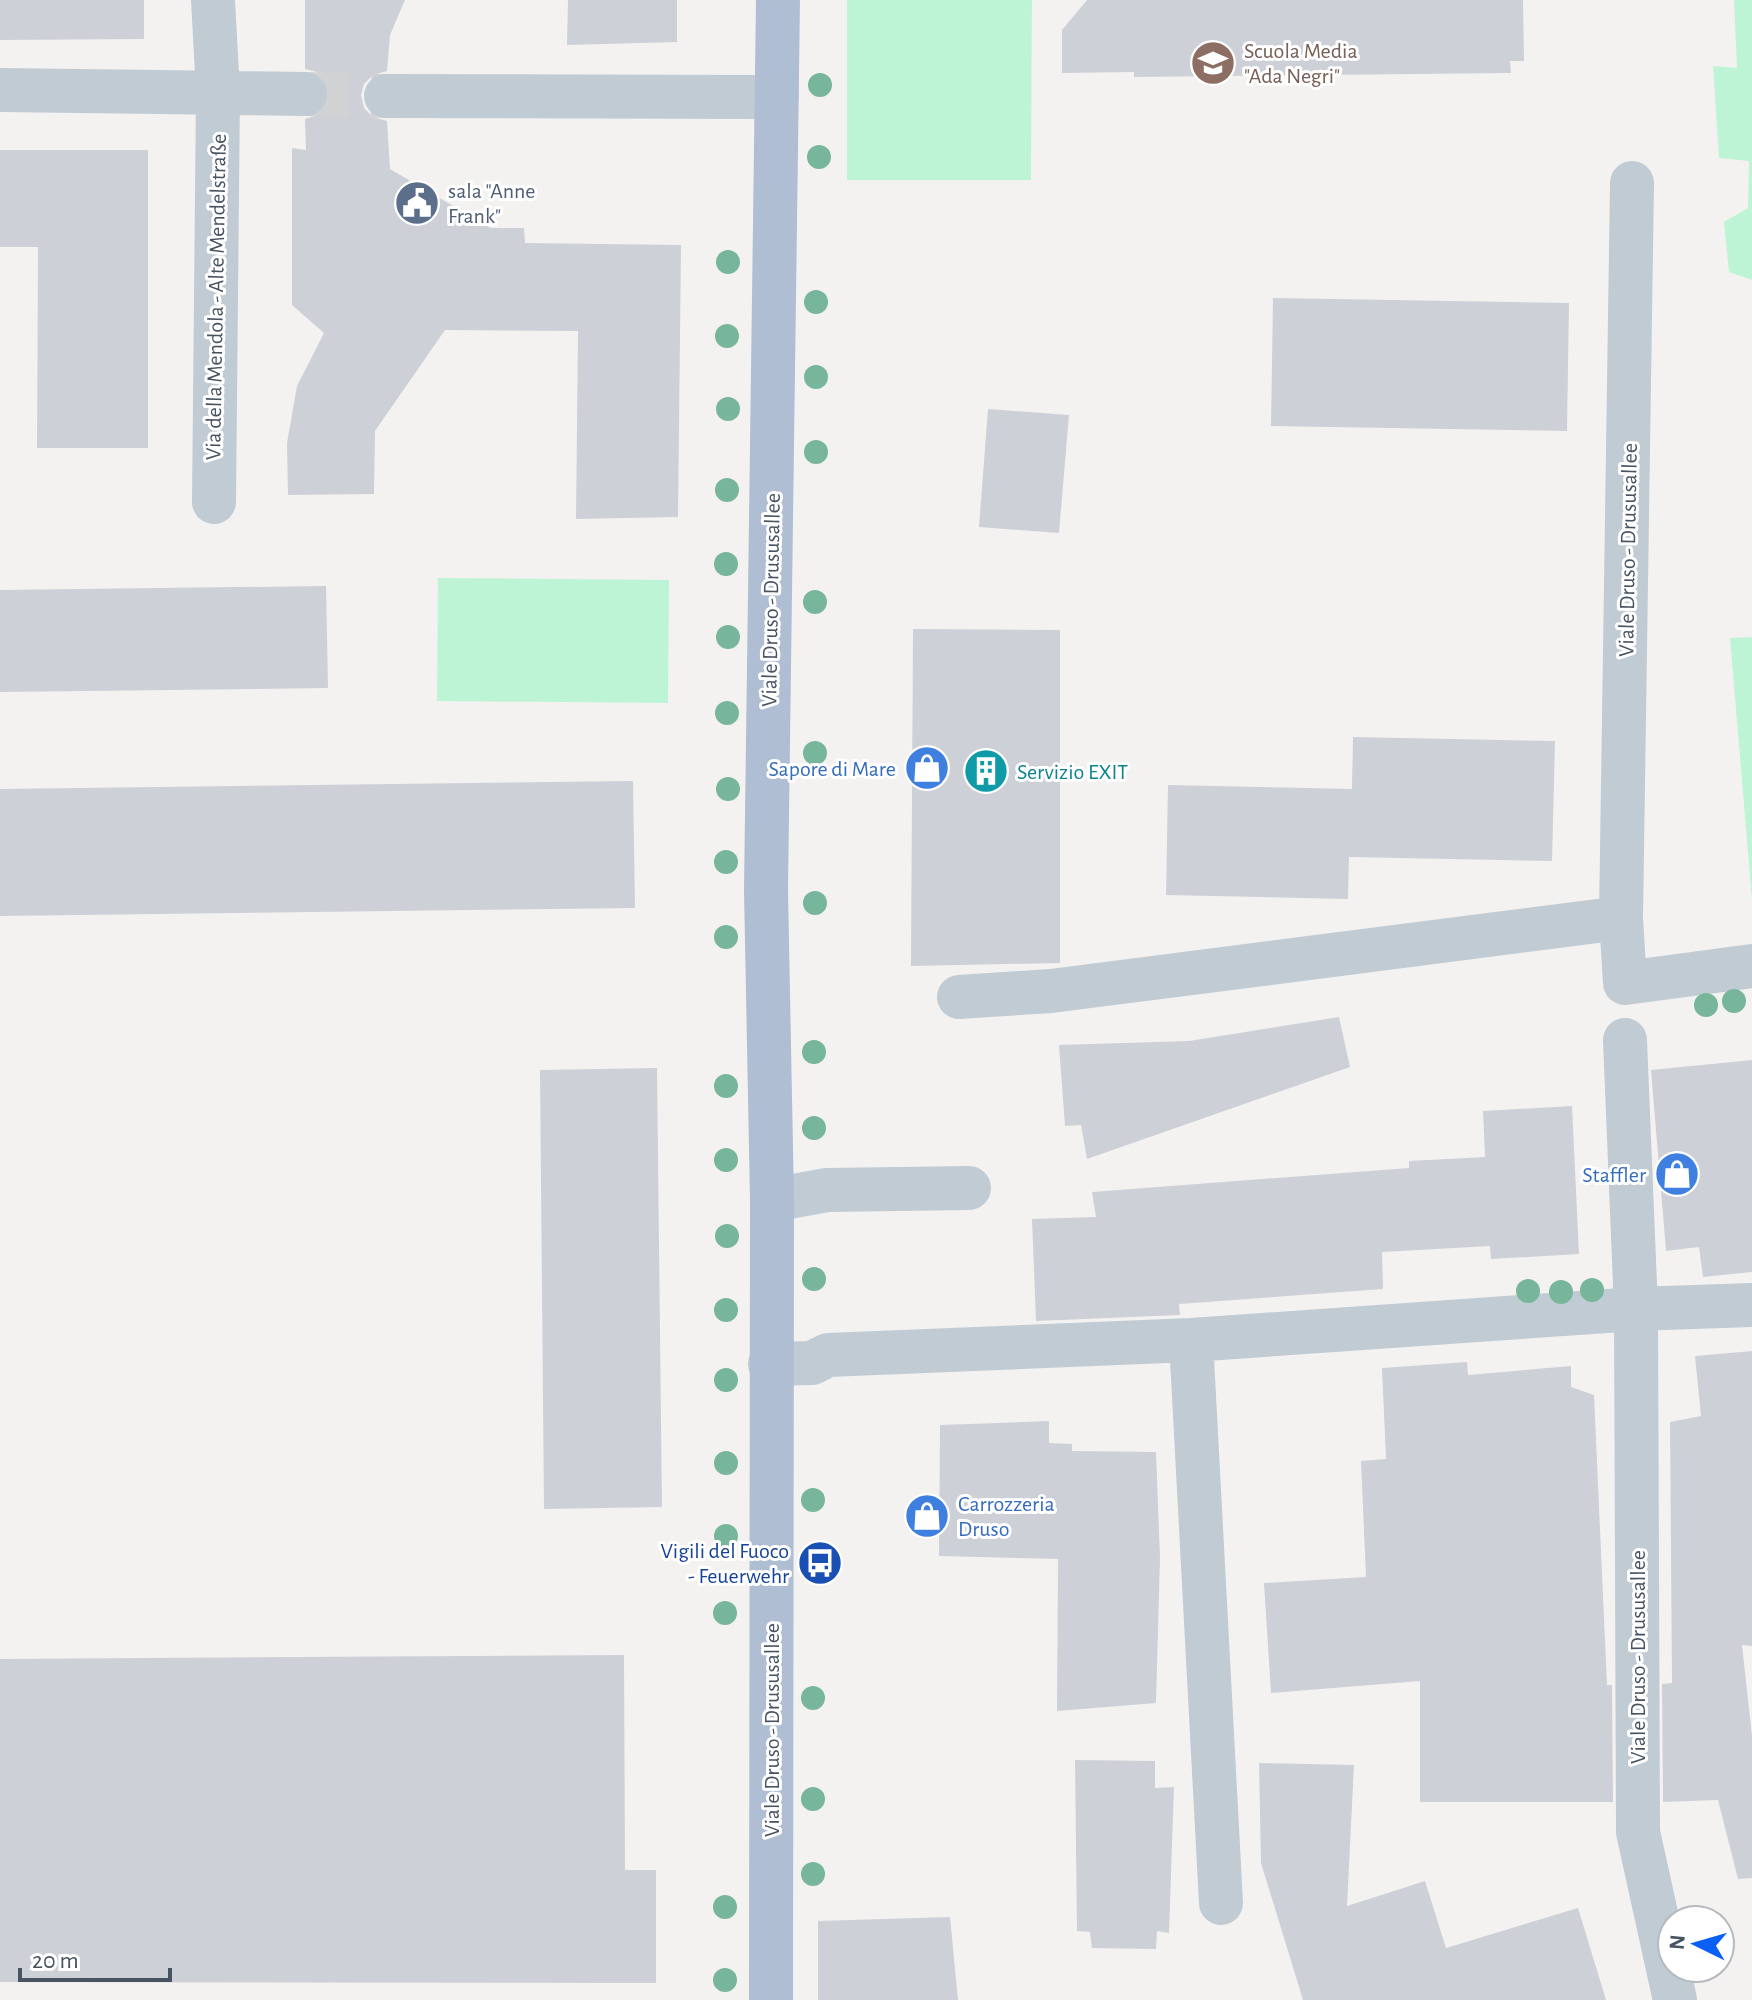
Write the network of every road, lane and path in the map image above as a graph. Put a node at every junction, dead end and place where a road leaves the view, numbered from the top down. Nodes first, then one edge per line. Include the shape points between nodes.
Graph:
1 (213, 0) edge
2 (778, 0) edge
3 (0, 90) edge
4 (218, 92) junction
5 (305, 94) tunnel mouth
6 (386, 96) tunnel mouth
7 (777, 97) junction
8 (1632, 183) dead end
9 (214, 502) dead end
10 (1621, 918) junction
11 (1752, 966) edge
12 (959, 997) dead end
13 (1625, 1040) dead end
14 (969, 1188) dead end
15 (772, 1200) junction
16 (1752, 1305) edge
17 (1636, 1309) junction
18 (1191, 1340) junction
19 (770, 1364) junction
20 (1221, 1903) dead end
21 (771, 2000) edge
22 (1675, 2000) edge

1 - 4 street, Via della Mendola - Alte Mendelstraße
2 - 7 main road, Viale Druso - Drususallee
3 - 4 street
4 - 5 street
4 - 9 street, Via della Mendola - Alte Mendelstraße
6 - 7 street
7 - 15 main road, Viale Druso - Drususallee via 766,890
8 - 10 street, Viale Druso - Drususallee
10 - 11 street, Viale Druso - Drususallee via 1625,983
10 - 12 street via 1051,991
13 - 17 street, Viale Druso - Drususallee
14 - 15 street via 827,1190
15 - 19 main road, Viale Druso - Drususallee
16 - 17 street
17 - 18 street
17 - 22 street, Viale Druso - Drususallee via 1638,1832
18 - 19 street via 828,1355 812,1363
18 - 20 street
19 - 21 main road, Viale Druso - Drususallee

